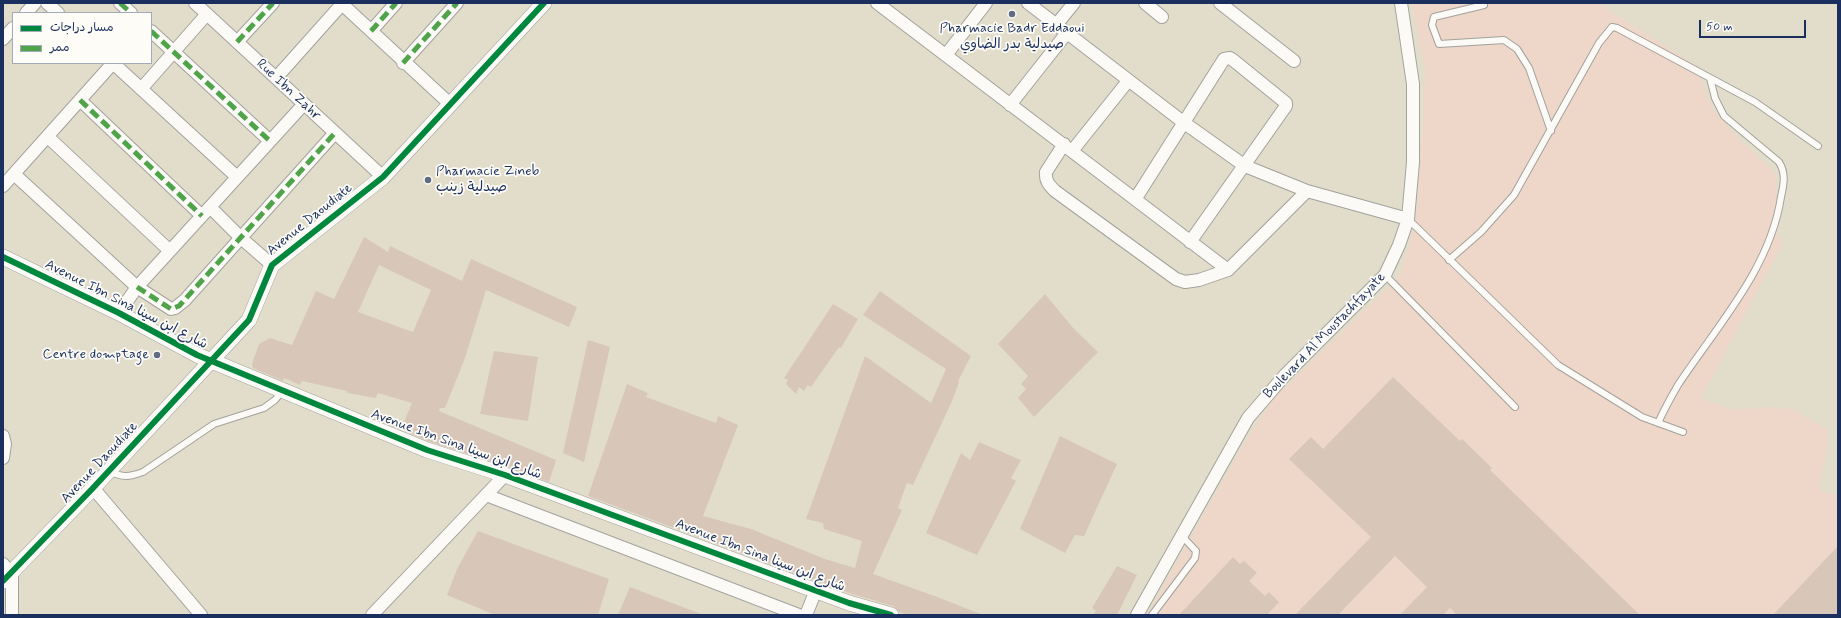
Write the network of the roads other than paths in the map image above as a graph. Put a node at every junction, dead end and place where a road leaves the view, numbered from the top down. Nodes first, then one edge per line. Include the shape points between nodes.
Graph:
1 (35, 3) edge
2 (47, 3) edge
3 (120, 3) edge
4 (273, 3) edge
5 (396, 3) edge
6 (457, 3) edge
7 (544, 3) edge
8 (986, 3) edge
9 (1028, 3) edge
10 (1074, 3) edge
11 (1145, 3) edge
12 (1220, 3) edge
13 (1402, 3) edge
14 (341, 4) edge
15 (881, 4) edge
16 (1484, 5) dead end
17 (203, 7) edge
18 (27, 12) edge
19 (57, 12) edge
20 (130, 12) edge
21 (1162, 16) dead end
22 (1056, 26) junction
23 (370, 31) junction
24 (152, 32) edge
25 (1066, 34) junction
26 (237, 42) junction
27 (174, 52) junction
28 (946, 56) junction
29 (1294, 61) dead end
30 (403, 63) junction
31 (112, 64) edge
32 (114, 64) edge
33 (276, 78) junction
34 (1710, 78) junction
35 (1128, 80) junction
36 (141, 89) junction
37 (80, 100) junction
38 (304, 104) junction
39 (450, 104) junction
40 (1010, 105) junction
41 (1183, 122) junction
42 (1551, 131) junction
43 (334, 134) junction
44 (48, 137) junction
45 (270, 142) junction
46 (1818, 146) dead end
47 (1068, 148) junction
48 (1245, 166) junction
49 (14, 174) junction
50 (237, 177) junction
51 (382, 177) junction
52 (3, 186) edge
53 (1307, 191) junction
54 (1136, 198) junction
55 (206, 211) junction
56 (1408, 219) junction
57 (241, 238) junction
58 (1190, 242) junction
59 (170, 251) junction
60 (3, 257) edge
61 (1449, 260) junction
62 (272, 266) junction
63 (1228, 270) junction
64 (1386, 275) junction
65 (137, 287) junction
66 (119, 313) junction
67 (212, 361) junction
68 (283, 390) junction
69 (1515, 407) dead end
70 (1658, 423) junction
71 (1683, 432) dead end
72 (3, 436) edge
73 (3, 458) edge
74 (109, 471) junction
75 (505, 475) junction
76 (93, 488) junction
77 (486, 495) junction
78 (1181, 535) junction
79 (6, 573) edge
80 (816, 590) junction
81 (12, 615) edge
82 (201, 615) edge
83 (372, 615) edge
84 (799, 615) edge
85 (806, 615) edge
86 (890, 615) edge
87 (1137, 615) edge
88 (1152, 615) edge

1 - 18 street
2 - 19 street
3 - 20 street
4 - 26 street
5 - 23 street
6 - 30 street
7 - 39 street, Avenue Daoudiate
8 - 28 street
9 - 22 street
10 - 22 street
11 - 21 street
12 - 29 street
13 - 56 street, Boulevard Al Moustachfayate via 1414,84 1413,162
14 - 23 street
14 - 33 street
15 - 28 street
16 - 42 lane via 1434,17 1432,25 1439,44 1504,40 1517,49 1529,68
17 - 26 street, Rue Ibn Zahr
17 - 27 street
22 - 25 street
23 - 30 street
24 - 27 street
25 - 35 street
25 - 40 street
26 - 33 street, Rue Ibn Zahr
27 - 36 street
27 - 45 street
28 - 40 street
30 - 39 street
31 - 37 street
32 - 36 street
33 - 38 street, Rue Ibn Zahr
34 - 42 lane via 1653,46 1612,27 1599,43
34 - 46 lane via 1755,102
34 - 70 lane via 1715,98 1724,116 1779,162 1783,185 1778,217 1756,269 1678,386
35 - 41 street
35 - 47 street
36 - 50 street
37 - 44 street
37 - 55 street
38 - 43 street, Rue Ibn Zahr
38 - 45 street
39 - 51 street, Avenue Daoudiate
40 - 47 street
41 - 48 street
41 - 48 street via 1224,59 1233,60 1286,104
41 - 54 street
42 - 61 lane via 1514,195 1481,232
43 - 51 street, Rue Ibn Zahr
43 - 57 street
44 - 49 street
44 - 59 street
45 - 50 street
47 - 54 street
47 - 63 street via 1046,172 1047,182 1055,191 1176,279 1185,282 1200,280
48 - 53 street
48 - 58 street
49 - 52 street
49 - 65 street
50 - 55 street
51 - 62 street, Avenue Daoudiate
53 - 56 street
53 - 63 street
54 - 58 street
55 - 57 street
55 - 59 street
56 - 61 lane
56 - 64 street, Boulevard Al Moustachfayate
57 - 62 street
57 - 65 street via 175,308 163,305
58 - 63 street
59 - 65 street
60 - 66 street, Avenue Ibn Sina شارع ابن سينا
61 - 70 lane via 1558,365 1624,407
62 - 67 street, Avenue Daoudiate via 249,320
64 - 69 lane
64 - 78 street, Boulevard Al Moustachfayate via 1285,375 1248,418
65 - 66 street
66 - 67 street, Avenue Ibn Sina شارع ابن سينا
67 - 68 street, Avenue Ibn Sina شارع ابن سينا
67 - 74 street, Avenue Daoudiate
68 - 74 lane via 264,408 214,424 143,472 131,477
68 - 75 street, Avenue Ibn Sina شارع ابن سينا via 427,450
70 - 71 lane
72 - 73 street
74 - 76 street, Avenue Daoudiate
75 - 77 street
75 - 80 street, Avenue Ibn Sina شارع ابن سينا
76 - 79 street, Avenue Daoudiate
76 - 82 street
77 - 83 street
77 - 84 street
78 - 87 street, Boulevard Al Moustachfayate
78 - 88 lane via 1196,551 1195,558
79 - 81 street
80 - 85 street
80 - 86 street, Avenue Ibn Sina شارع ابن سينا

